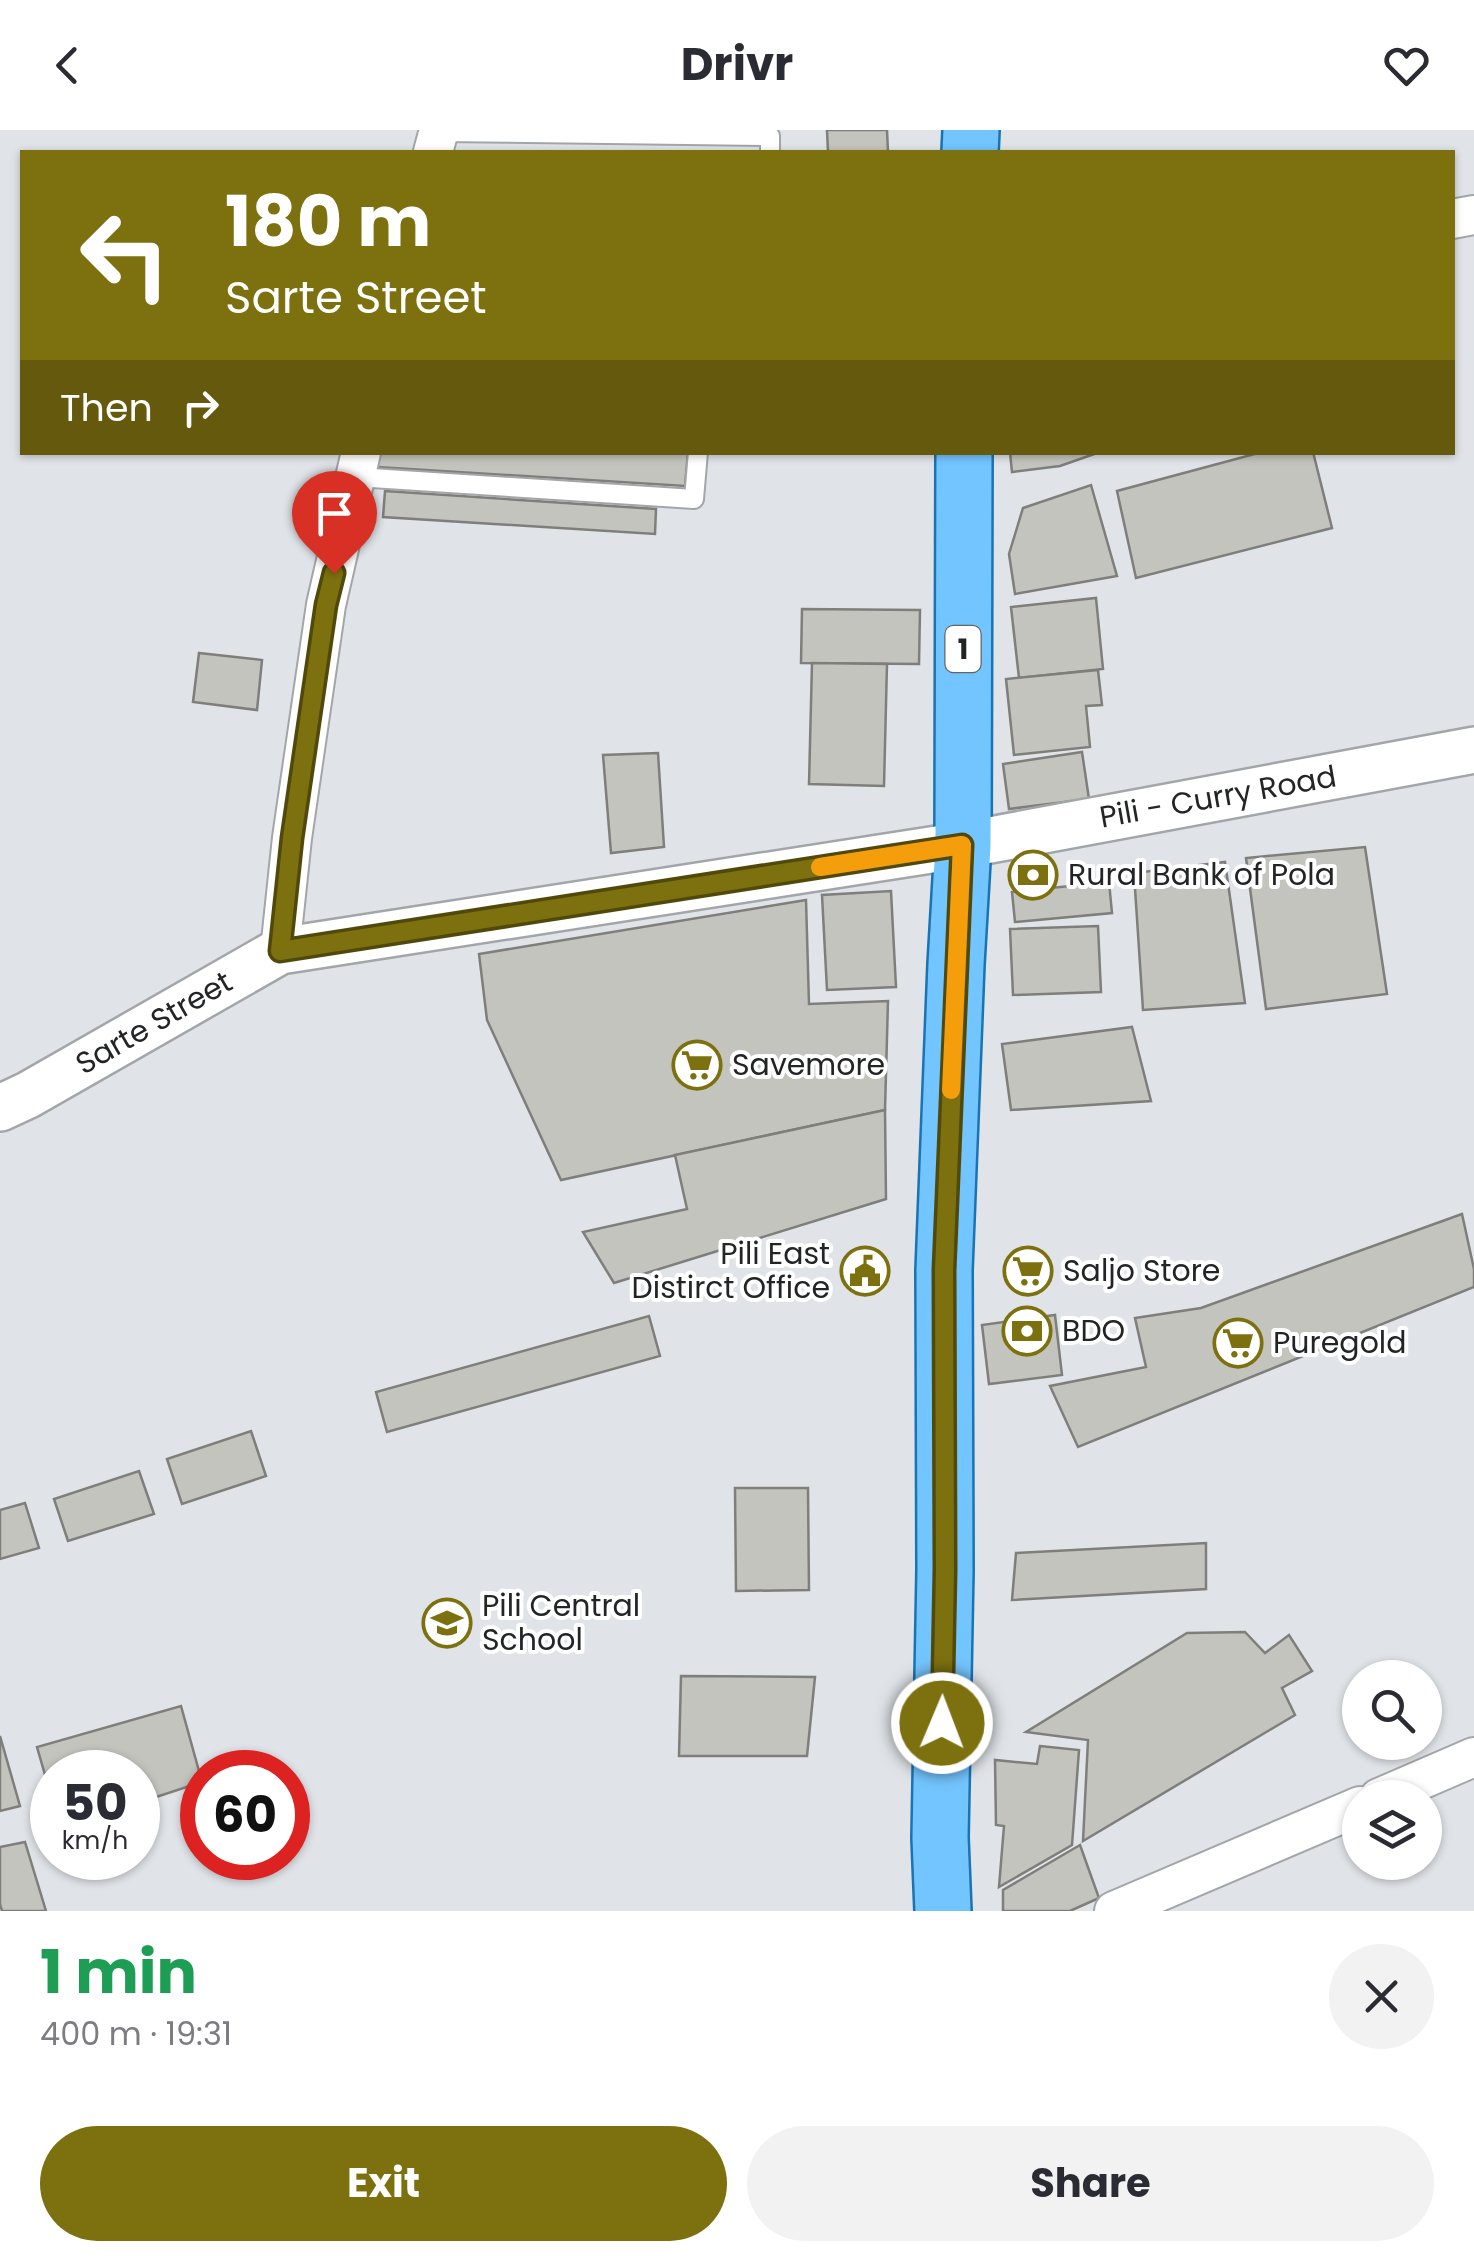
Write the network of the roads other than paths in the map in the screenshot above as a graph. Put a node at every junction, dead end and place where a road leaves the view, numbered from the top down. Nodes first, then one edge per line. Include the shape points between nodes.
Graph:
1 (437, 138) edge
2 (770, 150) edge
3 (698, 455) edge
4 (964, 455) edge
5 (358, 465) edge
6 (1474, 750) edge
7 (962, 845) junction
8 (280, 951) junction
9 (0, 1108) edge
10 (1474, 1757) edge
11 (1421, 1780) edge
12 (1342, 1814) edge
13 (943, 1911) edge
14 (1114, 1911) edge

1 - 2 lane via 770,136
3 - 5 lane via 694,499
4 - 7 main road, 1
5 - 8 street via 326,605
6 - 7 street, Pili - Curry Road
7 - 8 street, Sarte Street
7 - 13 main road, 1 via 944,1270
8 - 9 street, Sarte Street
10 - 11 street
12 - 14 street

